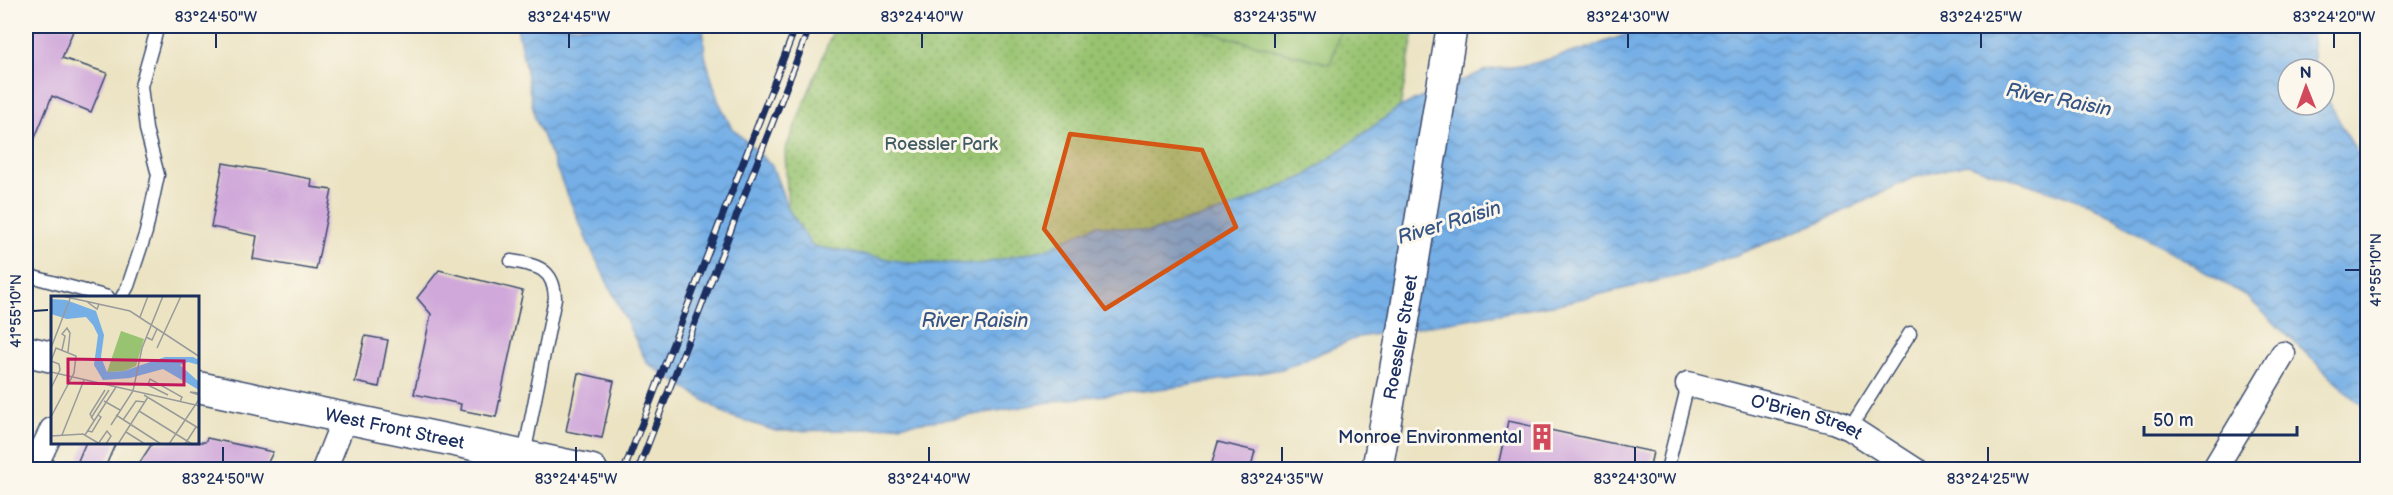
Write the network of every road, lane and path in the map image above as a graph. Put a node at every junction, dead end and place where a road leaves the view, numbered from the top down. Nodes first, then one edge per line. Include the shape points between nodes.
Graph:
1 (158, 26) edge
2 (1452, 27) edge
3 (511, 261) dead end
4 (26, 275) edge
5 (104, 296) edge
6 (123, 296) edge
7 (1910, 333) dead end
8 (26, 351) edge
9 (2283, 354) dead end
10 (51, 357) edge
11 (1688, 384) joint
12 (200, 387) edge
13 (345, 417) junction
14 (1850, 429) junction
15 (51, 432) edge
16 (525, 455) junction
17 (33, 470) edge
18 (324, 470) edge
19 (592, 470) edge
20 (1377, 470) edge
21 (1667, 470) edge
22 (1915, 470) edge
23 (2214, 470) edge

1 - 6 lane via 141,86 146,129 158,175 146,232
2 - 20 street, Roessler Street
3 - 16 lane via 544,270 554,287 555,298
4 - 5 lane
7 - 14 lane
8 - 10 street
9 - 23 street
11 - 14 street, O'Brien Street via 1833,421
11 - 21 lane
12 - 13 street, West Front Street
13 - 16 street, West Front Street
13 - 18 street
14 - 22 street, O'Brien Street
15 - 17 street
16 - 19 street, West Front Street

